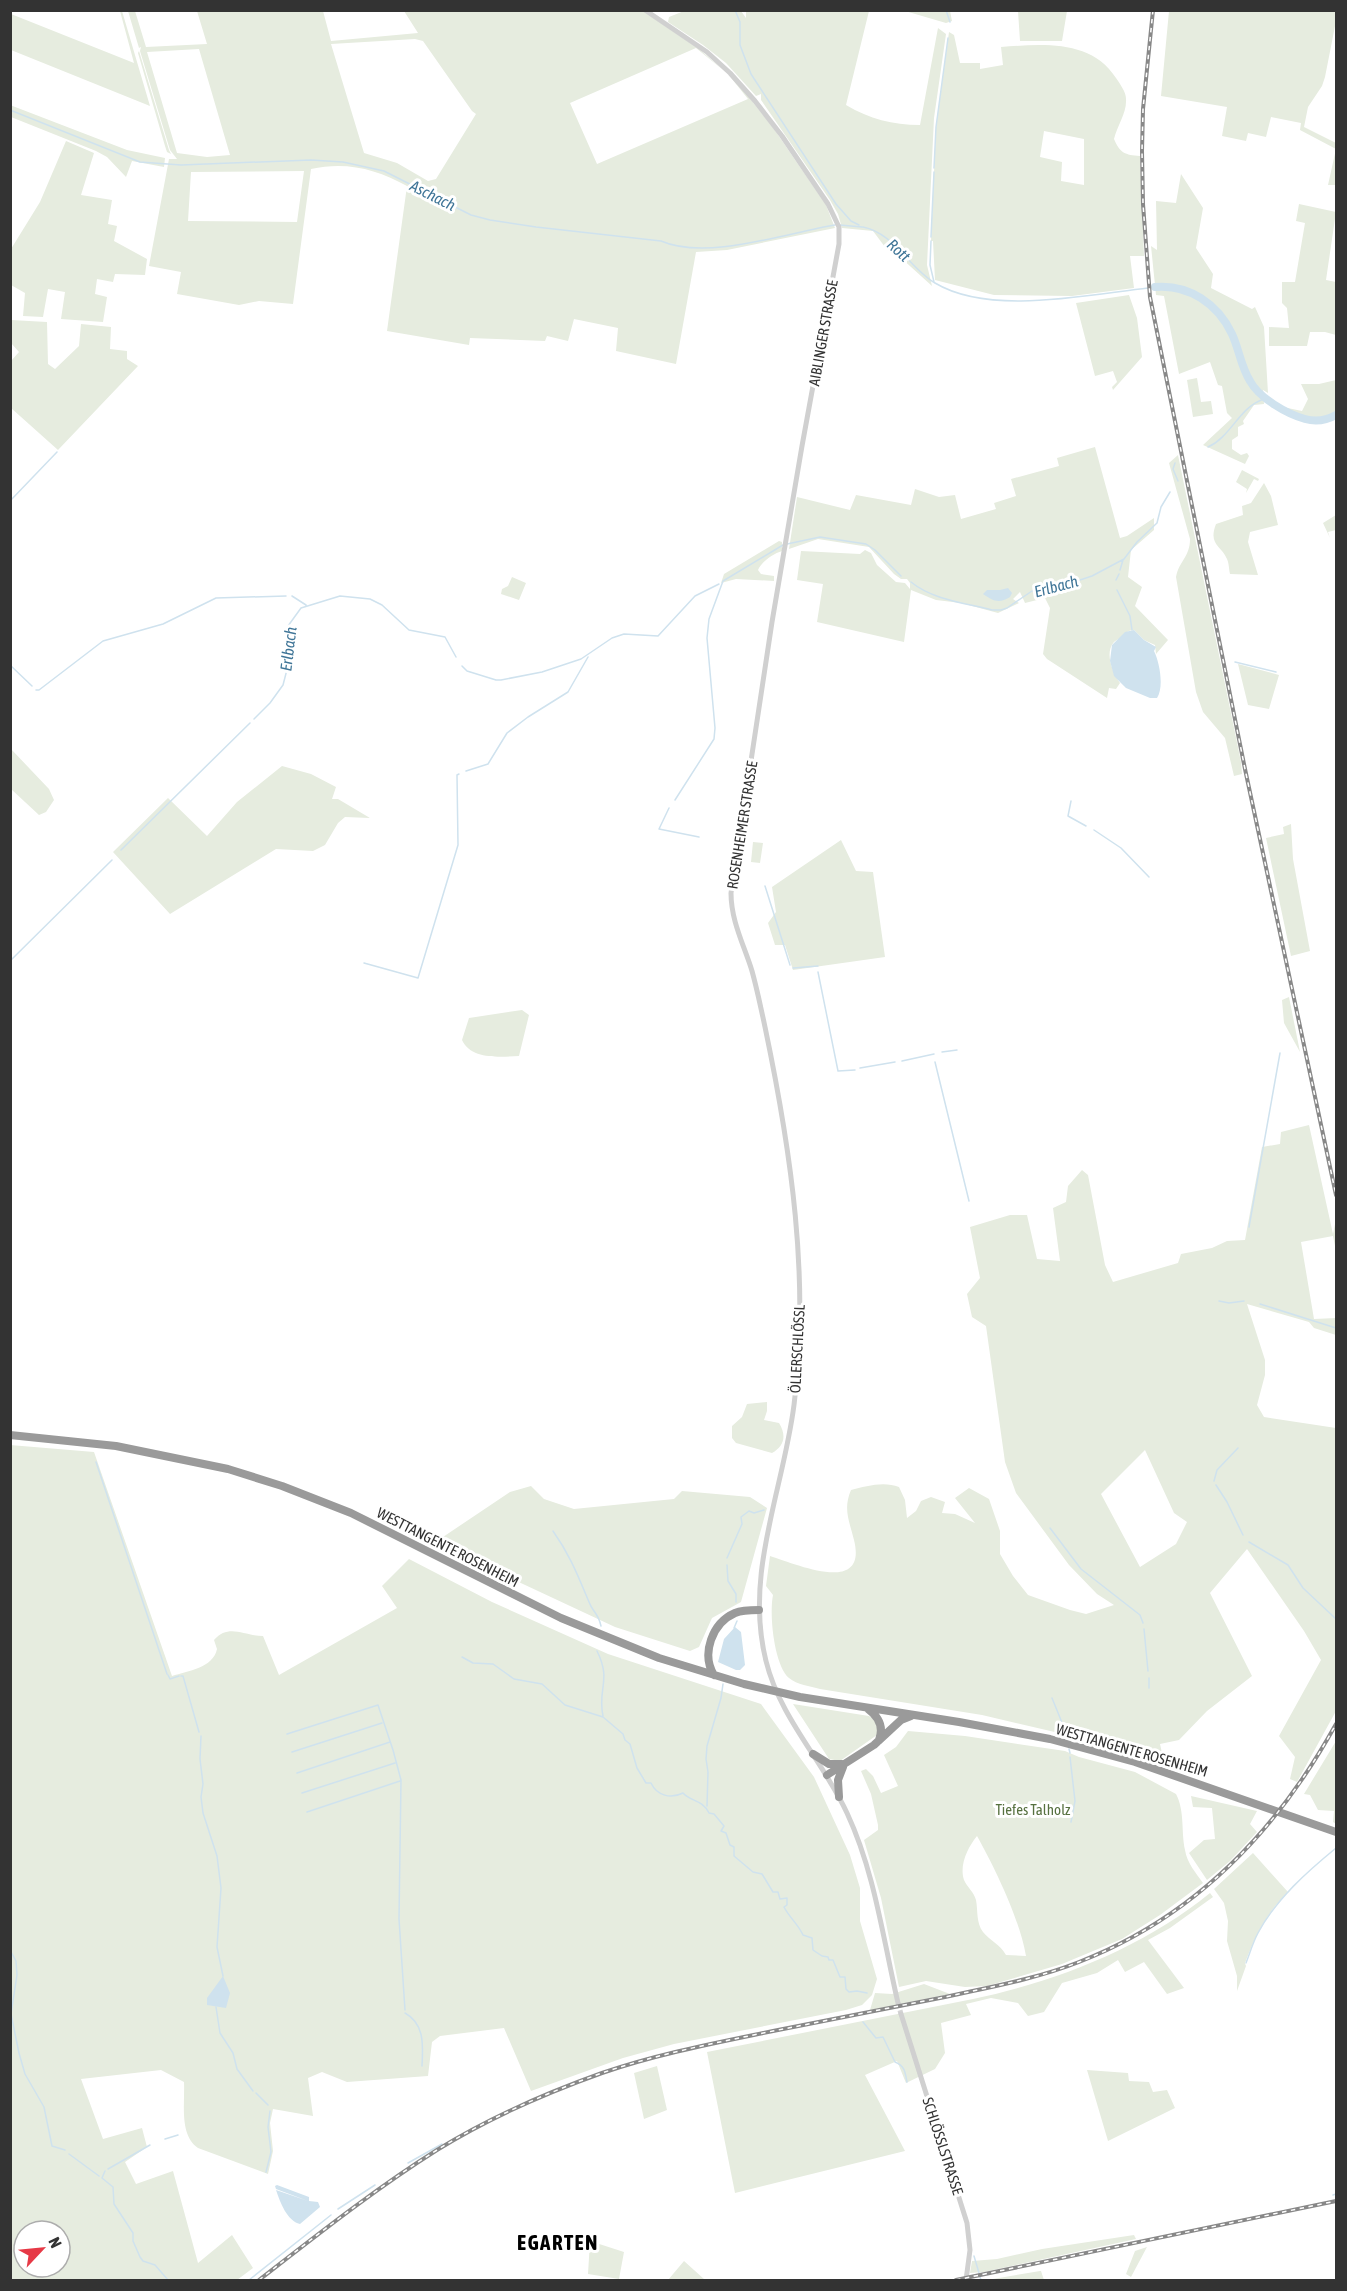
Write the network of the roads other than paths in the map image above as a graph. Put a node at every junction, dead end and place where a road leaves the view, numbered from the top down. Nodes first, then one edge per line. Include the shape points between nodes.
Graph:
1 (645, 10) edge
2 (802, 446) joint
3 (794, 1200) joint
4 (10, 1435) edge
5 (759, 1610) junction
6 (707, 1656) junction
7 (688, 1667) junction
8 (714, 1675) junction
9 (866, 1708) junction
10 (914, 1716) junction
11 (879, 1741) junction
12 (813, 1754) junction
13 (846, 1764) junction
14 (827, 1775) junction
15 (840, 1797) junction
16 (1336, 1832) edge
17 (898, 2003) tunnel mouth
18 (901, 2014) tunnel mouth
19 (966, 2280) edge

1 - 2 street, AIBLINGER STRASSE via 707,52 742,86 792,149 836,220 839,244
2 - 3 street, ROSENHEIMER STRASSE via 731,900 764,1025
3 - 5 street, ÖLLERSCHLÖSSL via 799,1344 790,1430 760,1581
4 - 7 highway, WESTTANGENTE ROSENHEIM via 172,1456 282,1486 361,1517 561,1618
5 - 6 highway via 739,1611 721,1622
5 - 12 street, ÖLLERSCHLÖSSL via 770,1676
6 - 7 highway
6 - 8 highway
7 - 8 highway, WESTTANGENTE ROSENHEIM
8 - 9 highway, WESTTANGENTE ROSENHEIM via 800,1697
9 - 10 highway, WESTTANGENTE ROSENHEIM
9 - 11 highway via 881,1725
10 - 11 highway via 896,1723
10 - 16 highway, WESTTANGENTE ROSENHEIM via 1050,1739 1135,1762
11 - 13 highway
12 - 13 highway via 829,1764
12 - 14 street, ÖLLERSCHLÖSSL
13 - 14 highway
13 - 15 highway via 839,1773
14 - 15 street, ÖLLERSCHLÖSSL
15 - 17 street, ÖLLERSCHLÖSSL via 870,1872
18 - 19 street, SCHLÖSSLSTRASSE via 967,2223 970,2250

